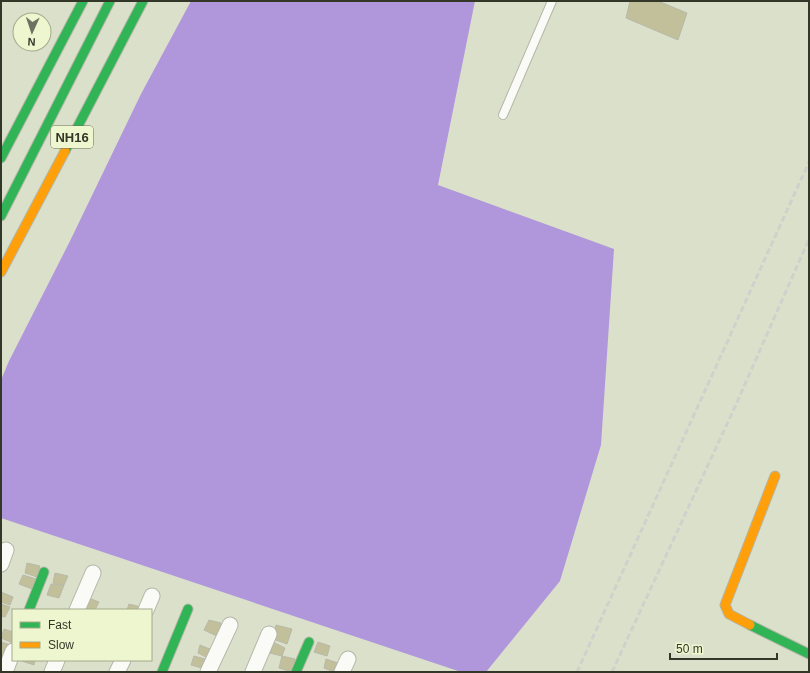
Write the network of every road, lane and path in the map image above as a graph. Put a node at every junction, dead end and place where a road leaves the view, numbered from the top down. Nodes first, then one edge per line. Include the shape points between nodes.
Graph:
1 (83, 1) edge
2 (110, 1) edge
3 (143, 1) edge
4 (552, 1) edge
5 (503, 115) dead end
6 (1, 158) edge
7 (1, 216) edge
8 (1, 272) edge
9 (775, 476) dead end
10 (44, 572) dead end
11 (93, 573) dead end
12 (152, 596) dead end
13 (29, 609) edge
14 (78, 609) edge
15 (146, 609) edge
16 (188, 609) dead end
17 (230, 625) dead end
18 (269, 634) dead end
19 (309, 642) dead end
20 (12, 654) edge
21 (809, 654) edge
22 (57, 661) edge
23 (122, 661) edge
24 (5, 672) edge
25 (52, 672) edge
26 (117, 672) edge
27 (162, 672) edge
28 (208, 672) edge
29 (253, 672) edge
30 (296, 672) edge

1 - 6 main road
2 - 7 main road, NH16
3 - 8 main road, NH16
4 - 5 lane
9 - 21 main road via 725,605 729,614
10 - 13 main road
11 - 14 street
12 - 15 street
16 - 27 main road
17 - 28 street
18 - 29 street
19 - 30 main road
20 - 24 street
22 - 25 street
23 - 26 street

